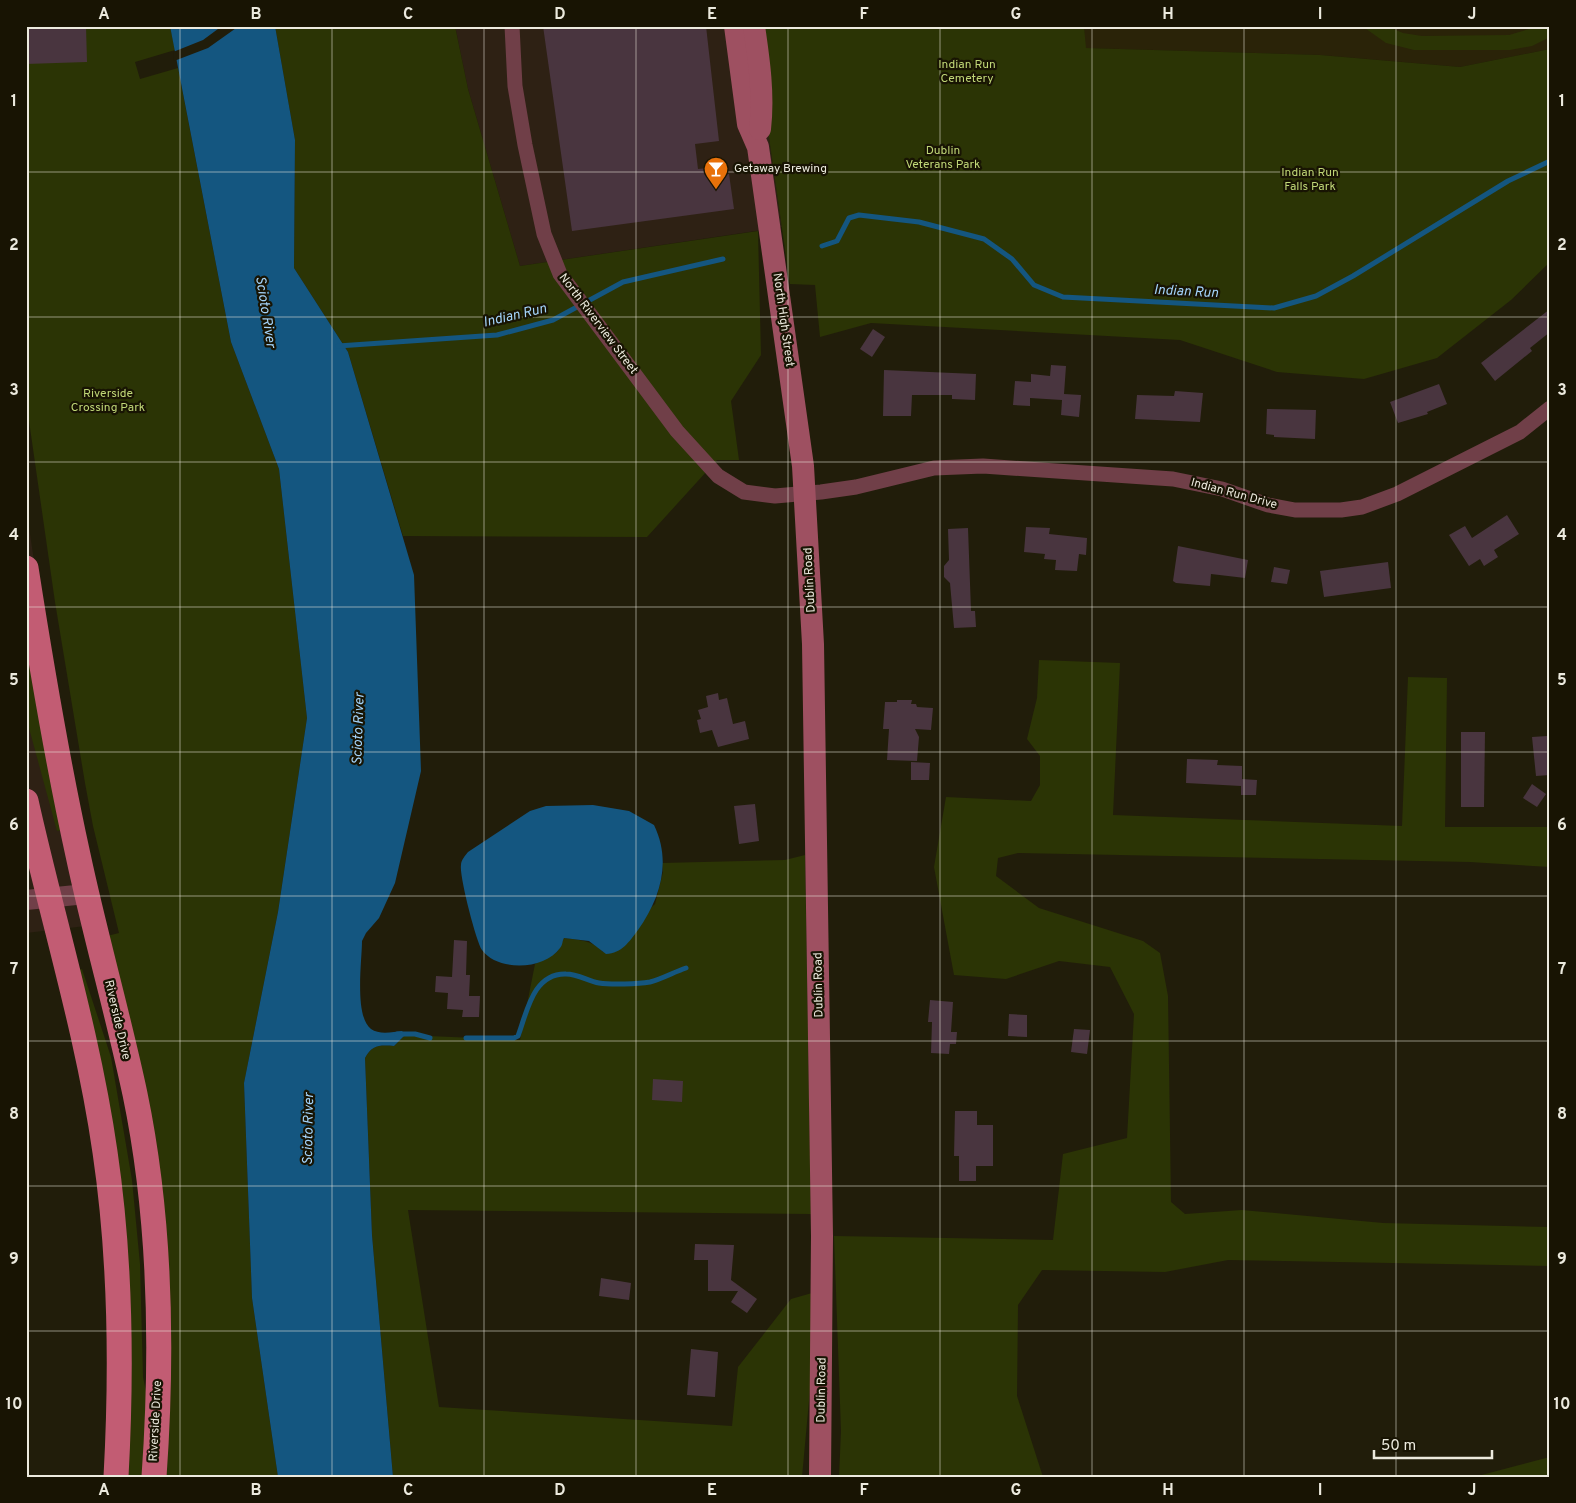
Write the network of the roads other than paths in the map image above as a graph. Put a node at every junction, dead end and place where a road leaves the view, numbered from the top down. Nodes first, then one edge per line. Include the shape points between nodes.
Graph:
1 (512, 26) edge
2 (734, 26) edge
3 (754, 26) edge
4 (758, 147) junction
5 (1550, 408) edge
6 (806, 494) junction
7 (26, 568) edge
8 (26, 801) edge
9 (86, 894) junction
10 (37, 899) edge
11 (116, 1477) edge
12 (154, 1477) edge
13 (820, 1477) edge

1 - 6 street, North Riverview Street via 520,118 540,216 551,256 567,284 677,431 718,476 744,492 775,496
2 - 4 main road, North High Street via 748,124
3 - 4 main road, North High Street via 762,115
4 - 6 main road, North High Street
5 - 6 street, Indian Run Drive via 1520,432 1405,490 1380,502 1341,510 1295,510 1173,479 983,466 934,468 856,487
6 - 13 main road, Dublin Road via 815,684 822,1245
7 - 9 main road, Riverside Drive via 59,764
8 - 10 main road
9 - 10 street
9 - 12 main road, Riverside Drive via 135,1095 149,1186 159,1322
10 - 11 main road via 91,1072 105,1151 115,1234 120,1361

